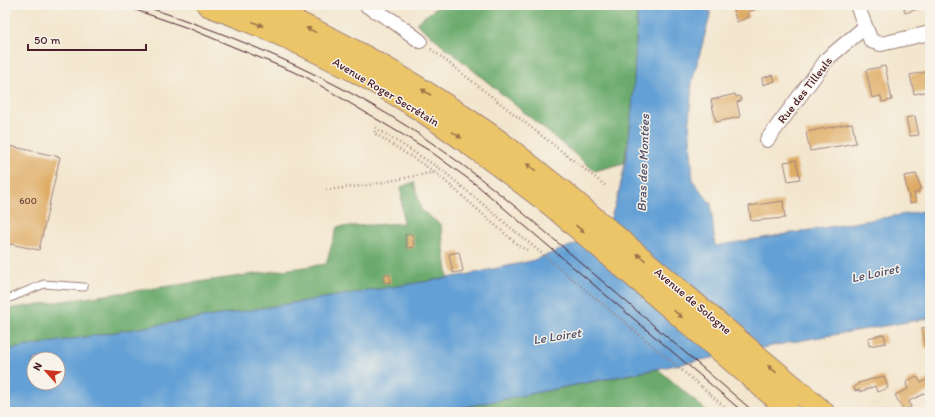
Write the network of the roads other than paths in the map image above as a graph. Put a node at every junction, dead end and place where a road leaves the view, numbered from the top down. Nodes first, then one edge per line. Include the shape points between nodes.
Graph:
1 (208, 5) edge
2 (257, 5) edge
3 (366, 5) edge
4 (857, 5) edge
5 (865, 27) junction
6 (930, 33) edge
7 (420, 41) road end
8 (767, 140) dead end
9 (556, 197) junction
10 (84, 287) dead end
11 (5, 300) edge
12 (793, 404) edge
13 (823, 412) edge

1 -> 9 main road, Avenue Roger Secrétain via 260,24 360,74
9 -> 2 main road, Avenue Roger Secrétain via 482,128 357,52
3 - 7 street
4 - 5 street
5 - 6 street via 871,41 880,44
5 - 8 street, Rue des Tilleuls via 828,58
9 - 12 main road, Avenue de Sologne, bridge
10 - 11 lane via 44,284
12 - 13 main road, Avenue de Sologne

